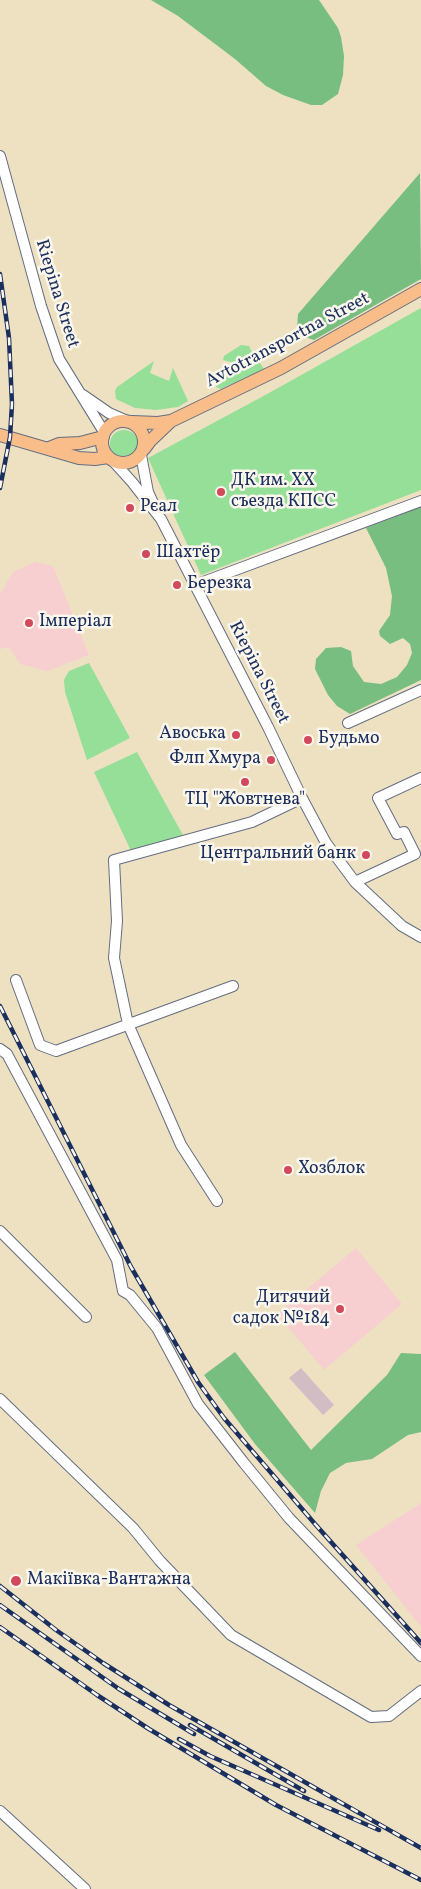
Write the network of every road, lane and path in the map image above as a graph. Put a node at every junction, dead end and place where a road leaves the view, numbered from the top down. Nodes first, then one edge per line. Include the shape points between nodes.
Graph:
1 (0, 156) edge
2 (421, 289) edge
3 (77, 389) junction
4 (129, 421) junction
5 (171, 421) junction
6 (0, 435) edge
7 (103, 435) junction
8 (47, 449) junction
9 (142, 452) junction
10 (111, 459) junction
11 (421, 501) edge
12 (161, 520) junction
13 (195, 585) junction
14 (420, 693) edge
15 (348, 723) dead end
16 (421, 778) edge
17 (302, 798) junction
18 (356, 882) junction
19 (421, 937) edge
20 (16, 980) dead end
21 (233, 986) dead end
22 (128, 1025) junction
23 (0, 1049) edge
24 (218, 1201) dead end
25 (0, 1231) edge
26 (86, 1316) dead end
27 (0, 1400) edge
28 (421, 1656) edge
29 (421, 1691) edge
30 (0, 1811) edge
31 (85, 1889) edge

1 - 3 street, Riepina Street via 41,306 59,359
2 - 5 main road, Avtotransportna Street via 281,368
3 - 4 street via 109,414
3 - 7 street, Riepina Street
4 - 5 main road
4 - 7 main road via 113,423
4 - 9 main road via 141,428 145,438
5 - 9 main road
6 - 8 main road
7 - 8 main road
7 - 10 main road via 103,449
8 - 10 main road via 79,458
9 - 10 main road via 133,461 123,463
9 - 12 street via 148,492
10 - 12 street, Riepina Street
11 - 13 street
12 - 13 street, Riepina Street
13 - 17 street, Riepina Street
14 - 15 street
16 - 18 street via 378,798 397,834 404,832 415,854
17 - 18 street, Riepina Street via 326,843
17 - 22 street via 252,822 114,860 117,921 114,958
18 - 19 street, Riepina Street via 402,926
20 - 22 street via 40,1045 56,1051
21 - 22 street
22 - 24 street via 181,1145
23 - 28 street via 7,1054 117,1260 123,1291 157,1328 198,1404 289,1518
25 - 26 street
27 - 29 street via 133,1528 160,1561 232,1634 371,1717 389,1716
30 - 31 street

